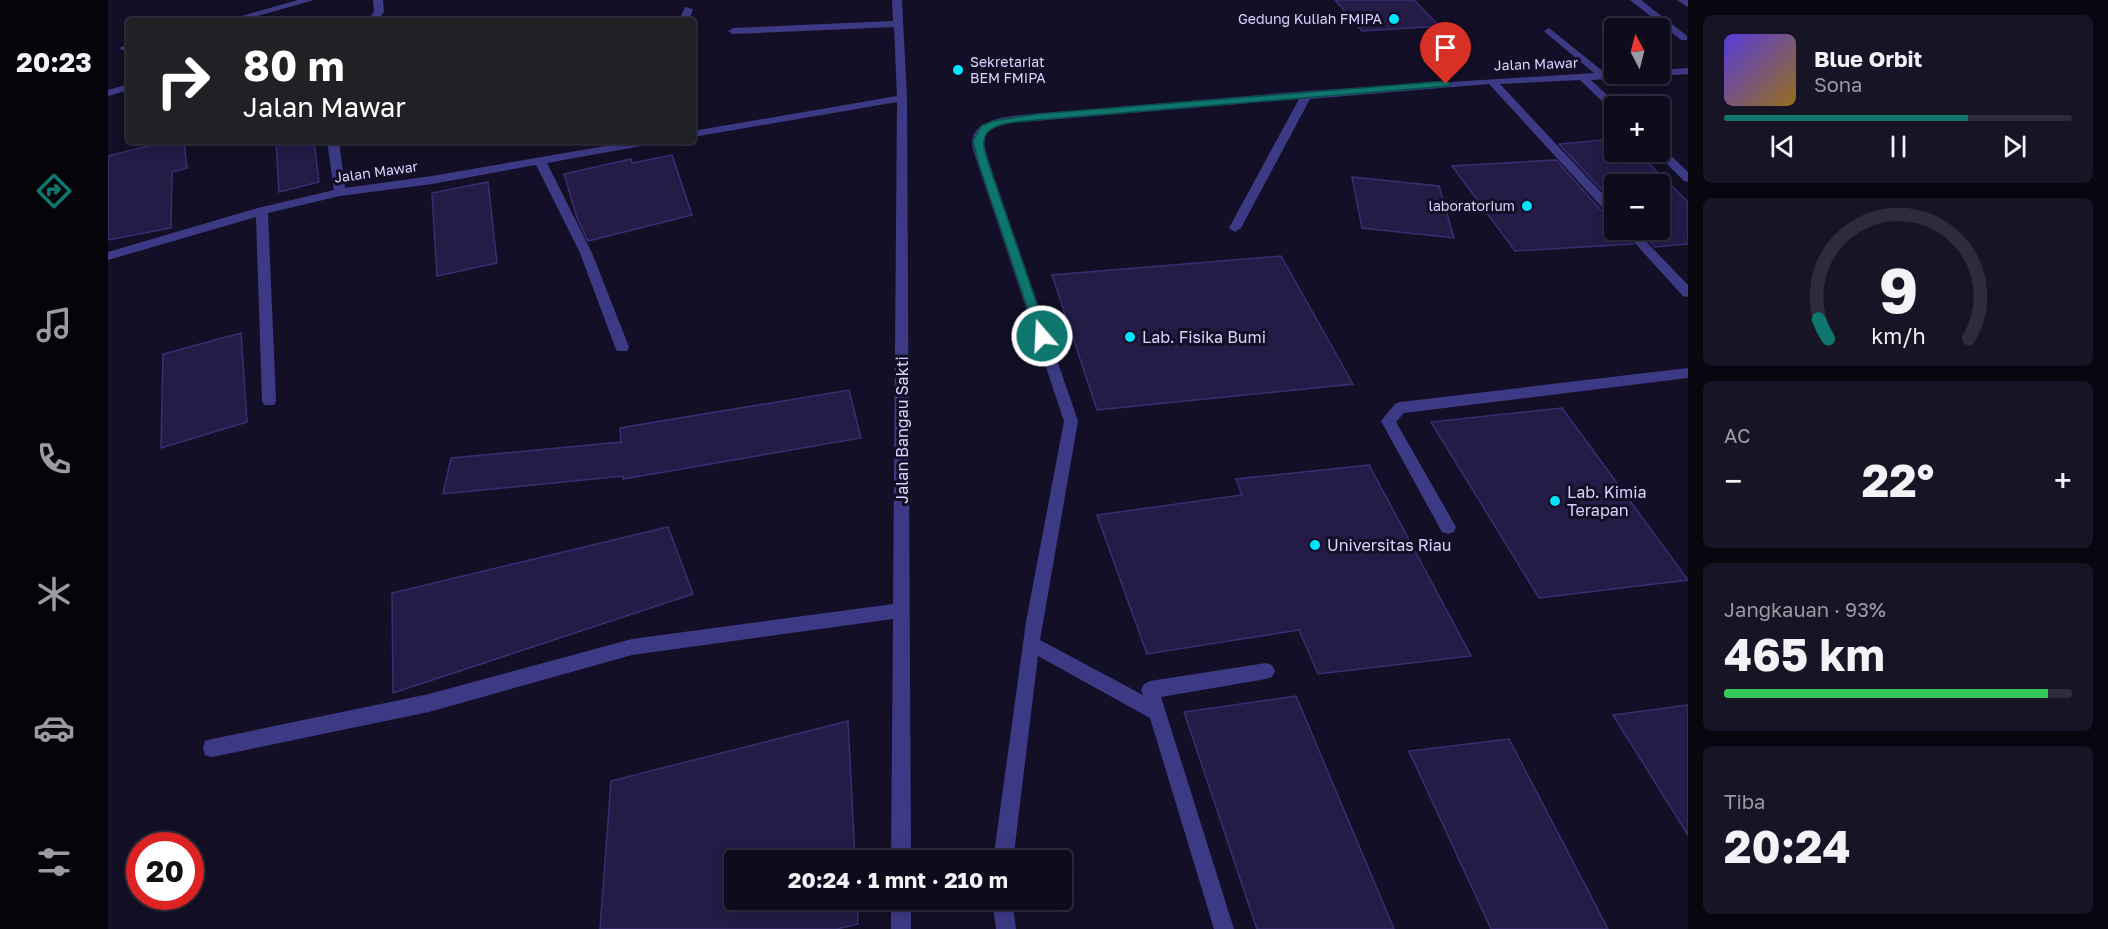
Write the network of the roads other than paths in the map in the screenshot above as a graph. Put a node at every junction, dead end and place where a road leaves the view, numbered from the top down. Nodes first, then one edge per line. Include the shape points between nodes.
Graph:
1 (309, 0) edge
2 (378, 0) edge
3 (897, 0) edge
4 (1635, 0) edge
5 (1682, 0) edge
6 (1688, 4) edge
7 (688, 9) dead end
8 (240, 18) edge
9 (375, 18) edge
10 (685, 18) edge
11 (897, 24) junction
12 (733, 31) dead end
13 (1549, 31) dead end
14 (1686, 36) edge
15 (1688, 49) edge
16 (1688, 71) edge
17 (1670, 72) edge
18 (1602, 76) joint
19 (1583, 77) junction
20 (1492, 81) junction
21 (126, 88) edge
22 (108, 93) edge
23 (1307, 94) junction
24 (1604, 97) edge
25 (902, 98) junction
26 (696, 133) edge
27 (333, 144) edge
28 (636, 144) edge
29 (540, 161) junction
30 (1670, 161) edge
31 (1688, 178) edge
32 (340, 192) junction
33 (1604, 202) edge
34 (262, 211) junction
35 (1235, 228) dead end
36 (1638, 240) edge
37 (108, 256) edge
38 (1688, 293) edge
39 (622, 347) dead end
40 (1688, 373) edge
41 (269, 401) dead end
42 (1448, 527) dead end
43 (902, 610) junction
44 (1032, 644) junction
45 (1266, 671) dead end
46 (1156, 712) junction
47 (212, 748) dead end
48 (901, 850) edge
49 (1004, 850) edge
50 (901, 910) edge
51 (1003, 910) edge
52 (901, 929) edge
53 (1006, 929) edge
54 (1224, 929) edge

1 - 8 street
2 - 9 street via 381,7
3 - 11 street, Jalan Bangau Sakti
4 - 14 street
5 - 6 street
7 - 10 street
11 - 12 street
11 - 25 street, Jalan Bangau Sakti
13 - 18 street
14 - 15 street via 1684,43
16 - 17 street
18 - 19 street, Jalan Mawar
19 - 20 street, Jalan Mawar
19 - 24 street
20 - 23 street, Jalan Mawar
20 - 33 street
21 - 22 street
23 - 35 street
23 - 44 street, Jalan Mawar via 1037,117 996,123 984,129 978,141 984,165 1071,421
25 - 26 street
25 - 43 street, Jalan Bangau Sakti
27 - 32 street
28 - 29 street, Jalan Mawar
29 - 32 street, Jalan Mawar
29 - 39 street via 586,254
30 - 31 street
32 - 34 street, Jalan Mawar
34 - 37 street, Jalan Mawar
34 - 41 street
36 - 38 street
40 - 42 street via 1400,408 1388,421
43 - 47 street via 632,647 429,703
43 - 48 street, Jalan Bangau Sakti
44 - 46 street
44 - 49 street
45 - 46 street via 1150,690
46 - 54 street
50 - 52 street
51 - 53 street

